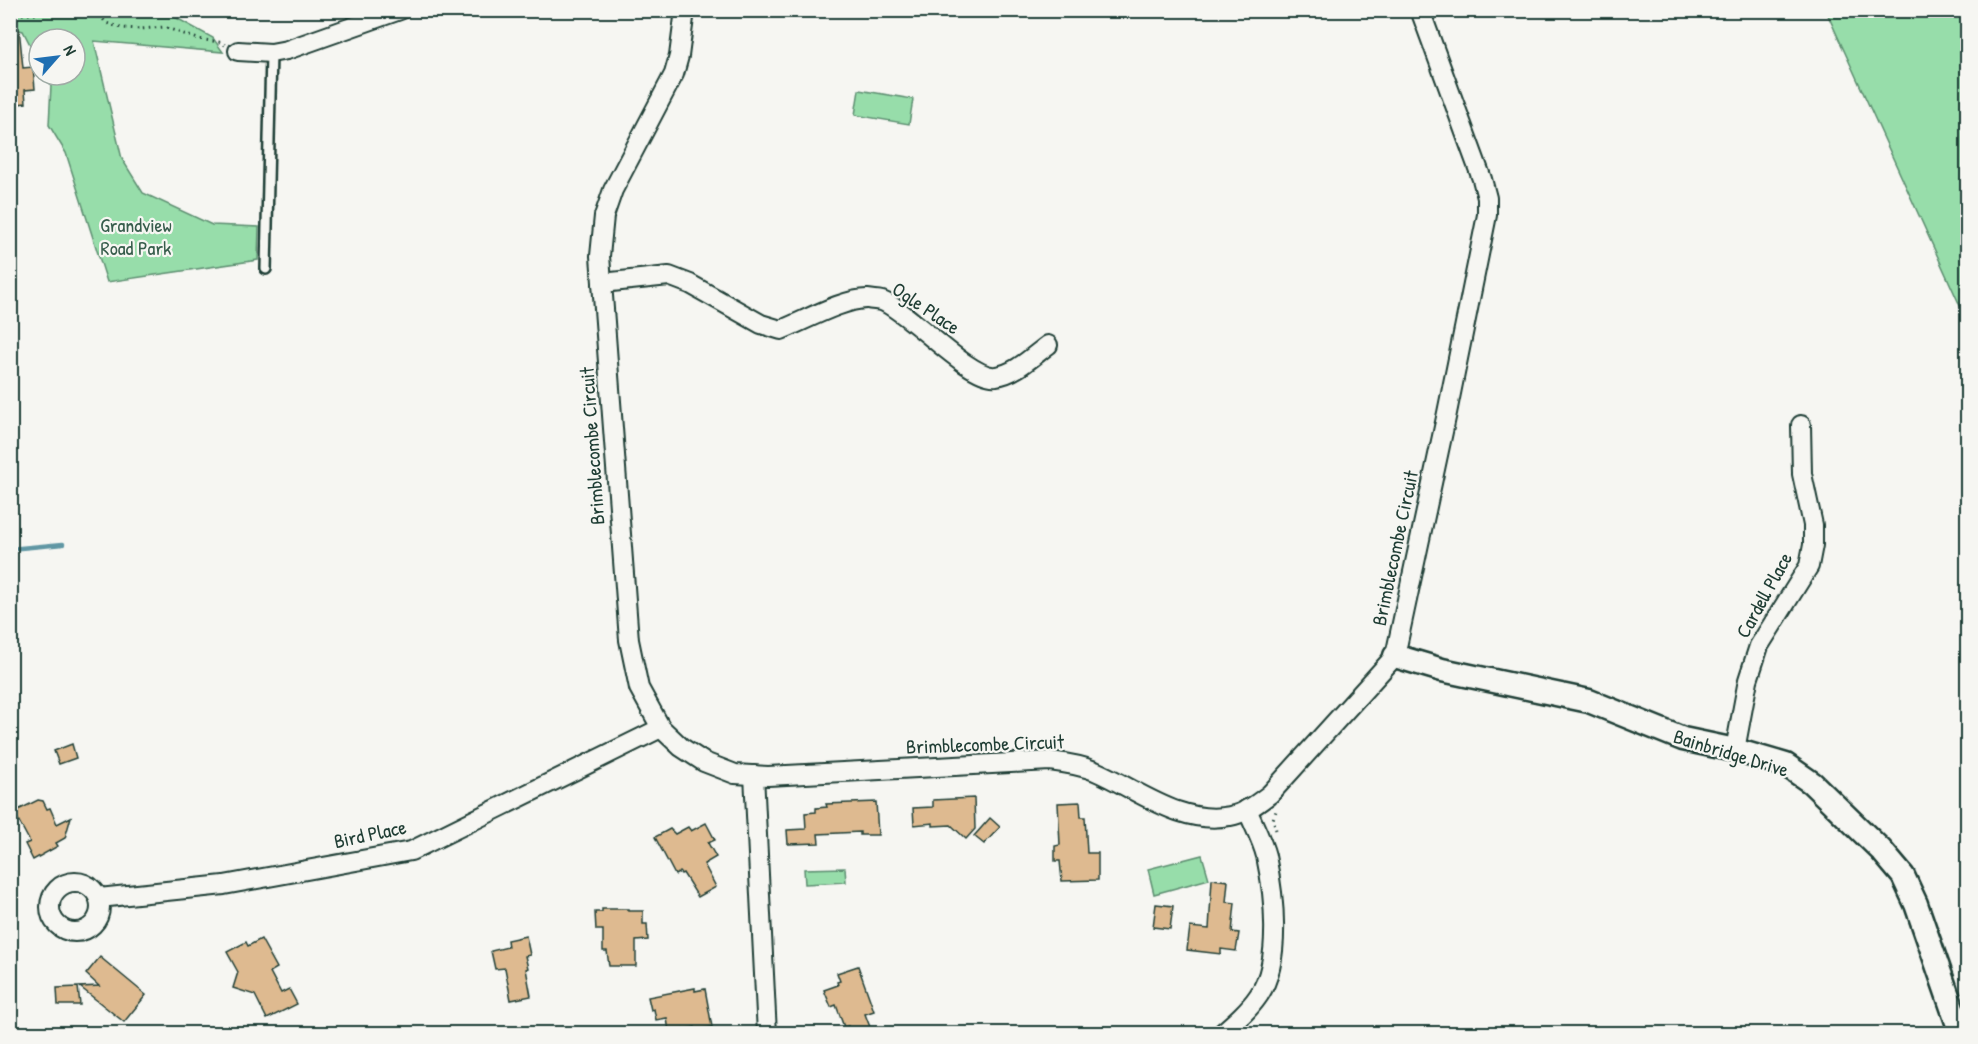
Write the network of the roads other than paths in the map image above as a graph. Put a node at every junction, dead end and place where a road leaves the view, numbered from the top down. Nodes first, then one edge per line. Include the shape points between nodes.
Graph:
1 (400, 10) edge
2 (685, 10) edge
3 (1420, 10) edge
4 (238, 51) road end
5 (271, 52) junction
6 (266, 269) dead end
7 (602, 283) junction
8 (1048, 345) dead end
9 (1801, 424) dead end
10 (1395, 656) junction
11 (661, 728) junction
12 (1736, 750) junction
13 (754, 775) junction
14 (1247, 809) junction
15 (99, 898) dead end
16 (767, 1034) edge
17 (1221, 1034) edge
18 (1965, 1034) edge

1 - 5 street via 287,50
2 - 7 street, Brimblecombe Circuit via 674,74 613,190 604,216
3 - 10 street, Brimblecombe Circuit via 1482,179 1487,215
4 - 5 street
5 - 6 lane
7 - 8 street, Ogle Place via 669,276 761,324 781,330 849,301 881,301 983,375 996,377
7 - 11 street, Brimblecombe Circuit via 629,640 639,688
9 - 12 street, Cardell Place via 1802,474 1812,525 1809,566 1759,646 1748,680
10 - 12 street, Bainbridge Drive via 1442,670 1589,701 1683,739
10 - 14 street, Brimblecombe Circuit via 1270,794
11 - 13 street, Brimblecombe Circuit via 704,762 735,774
11 - 15 street, Bird Place via 411,851 224,885
12 - 18 street, Bainbridge Drive via 1786,765 1812,783 1904,876 1958,1025
13 - 14 street, Brimblecombe Circuit via 1050,761 1094,771 1169,808 1192,815 1232,816
13 - 16 street
14 - 17 street via 1265,854 1274,938 1272,965 1261,993

